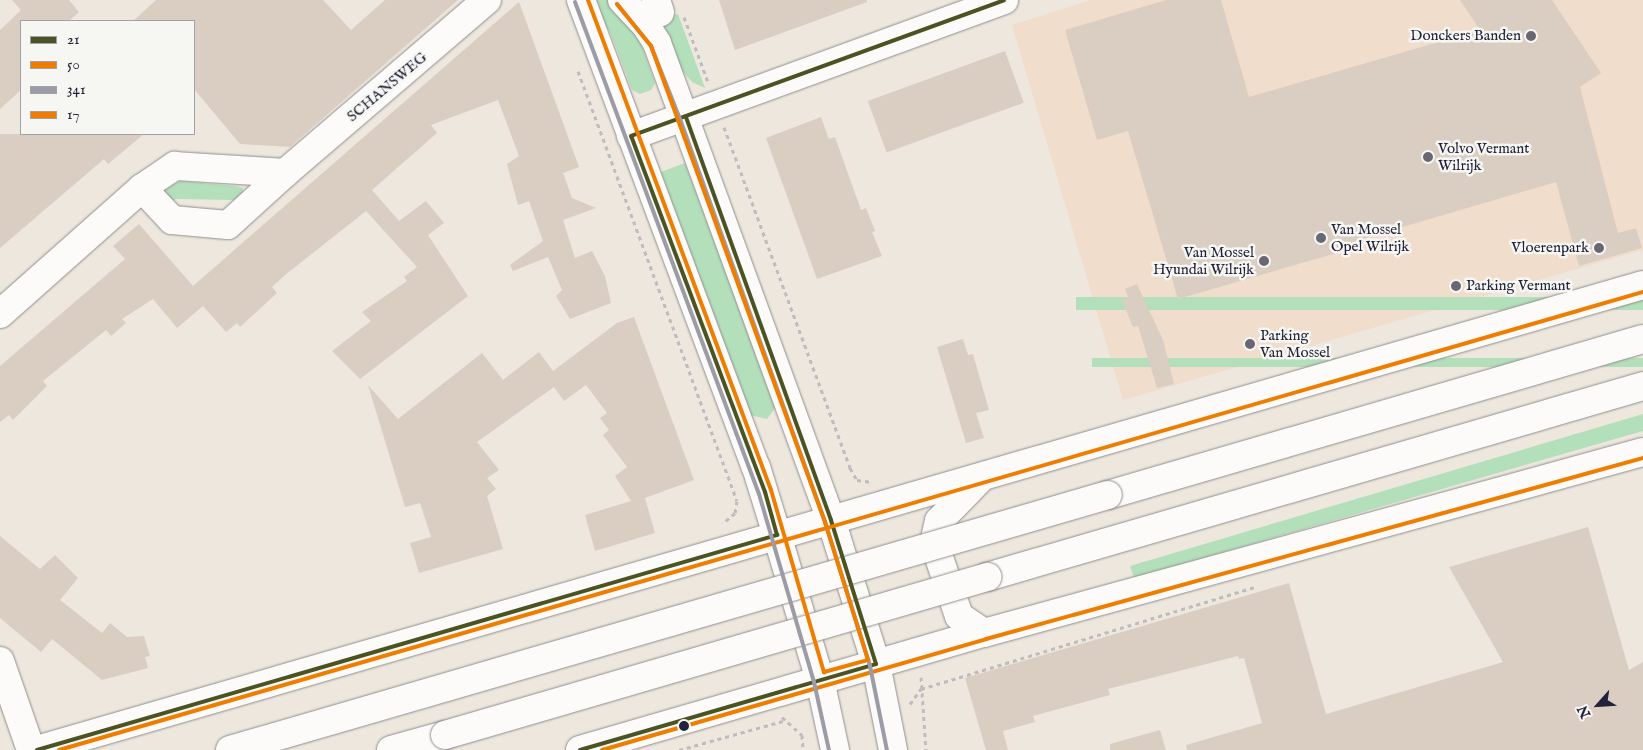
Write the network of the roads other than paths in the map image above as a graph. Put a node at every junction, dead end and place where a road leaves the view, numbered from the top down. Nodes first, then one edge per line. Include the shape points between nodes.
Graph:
1 (487, 0) edge
2 (581, 0) edge
3 (622, 0) edge
4 (1004, 0) edge
5 (686, 117) junction
6 (631, 136) junction
7 (285, 173) junction
8 (142, 188) junction
9 (1643, 285) edge
10 (0, 314) edge
11 (1643, 339) edge
12 (1643, 386) edge
13 (1643, 452) edge
14 (982, 477) junction
15 (831, 520) junction
16 (777, 535) junction
17 (984, 633) junction
18 (0, 661) edge
19 (876, 664) junction
20 (820, 680) junction
21 (31, 750) edge
22 (37, 750) edge
23 (230, 750) edge
24 (391, 750) edge
25 (580, 750) edge
26 (835, 750) edge
27 (893, 750) edge

1 - 7 main road, SCHANSWEG
2 - 6 main road
3 - 5 main road via 657,43
4 - 5 main road
5 - 6 main road
5 - 15 main road
6 - 16 main road via 765,492
7 - 8 main road via 175,166
7 - 8 main road, SCHANSWEG via 228,225 172,220
8 - 10 main road
9 - 14 main road
11 - 23 main road, bridge
12 - 24 main road, bridge
13 - 17 main road
14 - 15 main road
14 - 17 main road via 939,521 934,542 959,616
15 - 16 main road
15 - 19 main road
16 - 20 main road
16 - 22 main road
17 - 19 main road
18 - 21 main road
19 - 20 main road
19 - 27 main road
20 - 25 main road
20 - 26 main road

